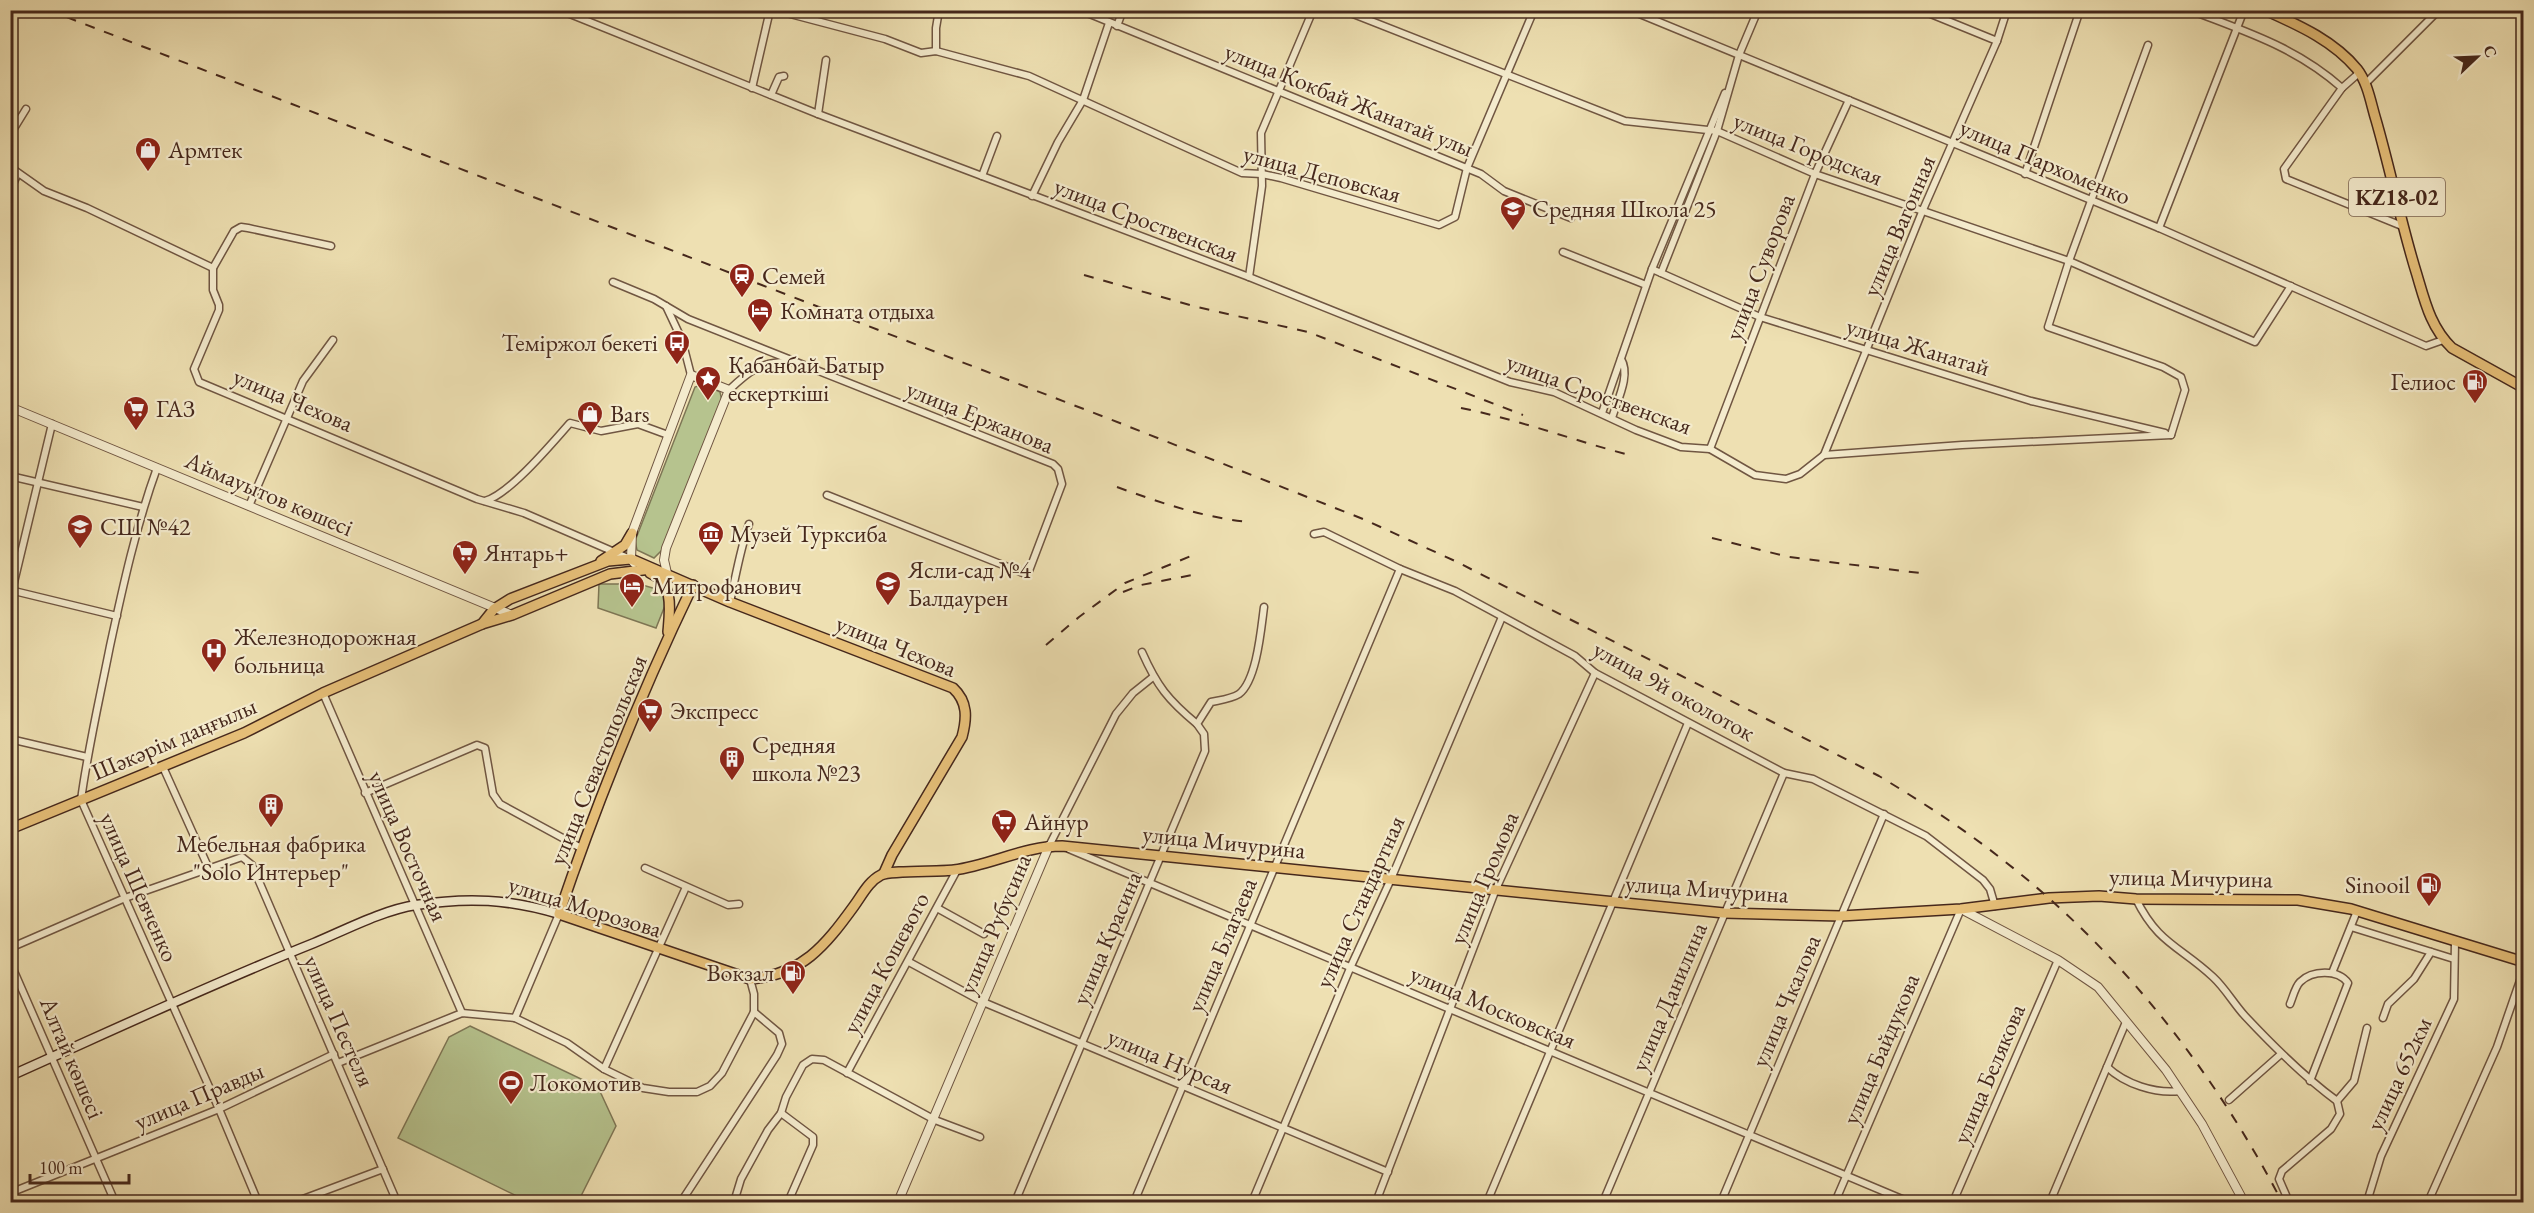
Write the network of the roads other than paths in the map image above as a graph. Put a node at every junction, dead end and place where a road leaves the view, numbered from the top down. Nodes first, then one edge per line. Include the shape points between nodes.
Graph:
1 (560, 10) edge
2 (579, 10) edge
3 (770, 10) edge
4 (775, 10) edge
5 (939, 10) edge
6 (1080, 10) edge
7 (1123, 10) edge
8 (1312, 10) edge
9 (1343, 10) edge
10 (1534, 10) edge
11 (1630, 10) edge
12 (1758, 10) edge
13 (1921, 10) edge
14 (2007, 10) edge
15 (2080, 10) edge
16 (2190, 10) edge
17 (2244, 10) edge
18 (2265, 10) edge
19 (2439, 10) edge
20 (800, 14) edge
21 (574, 17) junction
22 (1109, 23) junction
23 (1117, 26) junction
24 (2237, 28) junction
25 (1997, 41) junction
26 (2148, 45) dead end
27 (936, 51) junction
28 (1739, 55) junction
29 (826, 60) dead end
30 (1506, 73) junction
31 (2359, 73) junction
32 (784, 76) dead end
33 (1733, 76) junction
34 (2365, 84) junction
35 (752, 88) junction
36 (2342, 88) junction
37 (1278, 89) junction
38 (771, 95) junction
39 (1083, 100) junction
40 (1849, 100) junction
41 (26, 109) dead end
42 (818, 114) junction
43 (1709, 130) junction
44 (1717, 131) junction
45 (10, 135) edge
46 (997, 136) dead end
47 (1954, 143) junction
48 (10, 167) edge
49 (1467, 168) junction
50 (18, 173) junction
51 (1262, 174) junction
52 (1815, 174) junction
53 (2025, 174) junction
54 (982, 177) junction
55 (10, 191) edge
56 (1032, 196) junction
57 (2091, 201) junction
58 (1922, 212) junction
59 (1571, 218) dead end
60 (2402, 226) junction
61 (2159, 228) junction
62 (331, 246) dead end
63 (1563, 252) dead end
64 (2069, 261) junction
65 (213, 268) junction
66 (1652, 269) junction
67 (1660, 273) junction
68 (1249, 277) junction
69 (613, 282) dead end
70 (1646, 285) junction
71 (2291, 286) junction
72 (666, 305) junction
73 (1760, 317) junction
74 (333, 340) dead end
75 (2444, 340) junction
76 (1866, 350) junction
77 (1621, 358) junction
78 (796, 362) junction
79 (691, 375) junction
80 (2523, 388) edge
81 (729, 390) junction
82 (10, 407) edge
83 (1602, 413) junction
84 (1612, 418) junction
85 (286, 419) junction
86 (52, 424) junction
87 (668, 435) junction
88 (2171, 435) junction
89 (1710, 448) junction
90 (1824, 455) junction
91 (157, 468) junction
92 (10, 476) edge
93 (39, 483) junction
94 (827, 495) dead end
95 (484, 501) junction
96 (249, 506) junction
97 (143, 507) junction
98 (748, 524) dead end
99 (632, 533) junction
100 (1314, 534) dead end
101 (666, 548) junction
102 (614, 552) junction
103 (631, 559) junction
104 (593, 567) junction
105 (1400, 569) junction
106 (647, 570) junction
107 (667, 573) junction
108 (693, 585) junction
109 (12, 590) edge
110 (10, 599) edge
111 (730, 602) junction
112 (1264, 607) dead end
113 (494, 609) junction
114 (512, 615) junction
115 (117, 616) junction
116 (1502, 617) junction
117 (482, 624) junction
118 (667, 638) junction
119 (1142, 652) dead end
120 (1595, 673) junction
121 (1153, 677) junction
122 (323, 693) junction
123 (1688, 723) junction
124 (1197, 724) junction
125 (10, 739) edge
126 (87, 757) junction
127 (163, 767) junction
128 (1784, 772) junction
129 (365, 794) junction
130 (81, 800) junction
131 (1884, 814) junction
132 (10, 829) edge
133 (1049, 846) junction
134 (1062, 846) junction
135 (582, 848) junction
136 (1162, 855) junction
137 (1275, 866) junction
138 (645, 868) dead end
139 (208, 869) junction
140 (957, 870) junction
141 (884, 873) junction
142 (1391, 879) junction
143 (1149, 883) junction
144 (686, 887) junction
145 (1496, 889) junction
146 (125, 898) junction
147 (2136, 898) junction
148 (1612, 901) junction
149 (739, 904) dead end
150 (414, 905) junction
151 (1995, 906) junction
152 (937, 908) junction
153 (1961, 909) junction
154 (2357, 911) junction
155 (1724, 913) junction
156 (559, 914) junction
157 (1841, 916) junction
158 (1250, 925) junction
159 (2351, 927) junction
160 (984, 934) dead end
161 (2455, 942) junction
162 (10, 948) edge
163 (659, 949) junction
164 (2431, 952) junction
165 (289, 953) junction
166 (2454, 959) junction
167 (2058, 960) junction
168 (10, 962) edge
169 (909, 962) junction
170 (2523, 962) edge
171 (1351, 966) junction
172 (2523, 969) edge
173 (2332, 973) junction
174 (750, 979) junction
175 (983, 1002) junction
176 (172, 1004) junction
177 (2290, 1004) dead end
178 (1450, 1010) junction
179 (754, 1012) junction
180 (462, 1013) junction
181 (515, 1018) junction
182 (2383, 1018) dead end
183 (2126, 1022) junction
184 (2367, 1028) dead end
185 (1082, 1043) junction
186 (1550, 1052) junction
187 (334, 1054) junction
188 (2281, 1054) junction
189 (51, 1058) junction
190 (338, 1063) junction
191 (2107, 1067) junction
192 (604, 1069) junction
193 (847, 1072) junction
194 (10, 1076) edge
195 (2310, 1081) junction
196 (1183, 1085) junction
197 (2180, 1091) junction
198 (1649, 1092) junction
199 (2229, 1100) dead end
200 (2337, 1101) junction
201 (219, 1109) junction
202 (781, 1113) junction
203 (935, 1120) junction
204 (1283, 1128) junction
205 (1749, 1134) junction
206 (980, 1137) dead end
207 (96, 1159) junction
208 (383, 1169) junction
209 (1388, 1172) junction
210 (1846, 1176) junction
211 (10, 1193) edge
212 (1133, 1202) edge
213 (115, 1203) edge
214 (258, 1203) edge
215 (295, 1203) edge
216 (397, 1203) edge
217 (681, 1203) edge
218 (734, 1203) edge
219 (788, 1203) edge
220 (898, 1203) edge
221 (1015, 1203) edge
222 (1161, 1203) edge
223 (1252, 1203) edge
224 (1376, 1203) edge
225 (1487, 1203) edge
226 (1603, 1203) edge
227 (1720, 1203) edge
228 (1835, 1203) edge
229 (1909, 1203) edge
230 (1953, 1203) edge
231 (2050, 1203) edge
232 (2244, 1203) edge
233 (2289, 1203) edge
234 (2367, 1203) edge
235 (2428, 1203) edge

1 - 21 street, улица Сроственская
2 - 21 street
3 - 35 street
4 - 20 street, улица Деповская
5 - 27 street
6 - 22 street, улица Кокбай Жанатай улы
7 - 23 street
8 - 37 street
9 - 30 street, улица Городская
10 - 30 street
11 - 28 street, улица Пархоменко
12 - 28 street
13 - 25 street
14 - 25 street, улица Вагонная
15 - 53 street
16 - 24 street
17 - 24 street
18 - 31 main road, KZ18-02 via 2324,39
19 - 34 street
20 - 27 street, улица Деповская via 921,53
21 - 35 street, улица Сроственская
22 - 23 street, улица Кокбай Жанатай улы
22 - 39 street
23 - 37 street, улица Кокбай Жанатай улы
24 - 36 street via 2311,63
24 - 61 street
25 - 47 street, улица Вагонная
26 - 57 street
27 - 39 street, улица Деповская via 1029,76
28 - 33 street
28 - 40 street, улица Пархоменко
29 - 42 street
30 - 43 street, улица Городская via 1631,123
30 - 49 street
31 - 34 main road, KZ18-02
31 - 36 street
32 - 38 street via 779,77
33 - 43 street
33 - 44 street
34 - 60 main road, KZ18-02
35 - 38 street, улица Сроственская
36 - 60 street via 2284,169 2286,179
37 - 49 street, улица Кокбай Жанатай улы
37 - 51 street via 1261,133
38 - 42 street, улица Сроственская
39 - 51 street, улица Деповская via 1242,173
39 - 56 street, улица Сроственская
40 - 47 street, улица Пархоменко
40 - 52 street, улица Суворова
41 - 45 street
42 - 54 street, улица Сроственская
43 - 44 street, улица Городская
43 - 66 street
44 - 52 street, улица Городская
44 - 67 street
46 - 54 street
47 - 53 street, улица Пархоменко
47 - 58 street, улица Вагонная
48 - 50 street
49 - 51 street, улица Деповская via 1455,217 1439,225
49 - 59 street, улица Кокбай Жанатай улы via 1504,191
50 - 55 street
50 - 65 street via 44,191
51 - 68 street
52 - 58 street, улица Городская
52 - 73 street, улица Суворова
53 - 57 street, улица Пархоменко
54 - 56 street, улица Сроственская
56 - 68 street, улица Сроственская
57 - 61 street, улица Пархоменко
57 - 64 street
58 - 64 street, улица Городская
58 - 76 street, улица Вагонная
60 - 75 main road, KZ18-02 via 2431,320
61 - 71 street, улица Пархоменко
62 - 65 street via 242,227 234,231
63 - 70 street
64 - 71 street, улица Городская via 2255,342
64 - 88 street via 2048,327 2181,376 2185,390
65 - 85 street, улица Чехова via 213,290 219,310 194,369 195,376 199,382
66 - 67 street, улица Жанатай
66 - 70 street
67 - 73 street, улица Жанатай
68 - 83 street, улица Сроственская via 1510,382 1554,392
69 - 72 street
70 - 77 street
71 - 75 street, улица Пархоменко via 2426,346
72 - 78 street via 688,319
72 - 79 street via 682,340
73 - 76 street, улица Жанатай
73 - 89 street, улица Суворова
74 - 85 street via 303,381
75 - 80 main road, KZ18-02
76 - 88 street, улица Жанатай via 2031,401
76 - 90 street, улица Вагонная
77 - 83 street
77 - 84 street via 1625,375
78 - 81 street via 765,363
78 - 94 street, улица Ержанова via 1053,464 1062,484 1029,571 1023,573
79 - 81 street
79 - 87 street
81 - 101 street
82 - 86 street, Аймауытов көшесі
83 - 84 street, улица Сроственская
84 - 89 street, улица Сроственская via 1681,447
85 - 95 street, улица Чехова
85 - 96 street
86 - 91 street, Аймауытов көшесі
86 - 93 street
87 - 95 street via 638,424 601,431 570,423 513,481
87 - 99 street
88 - 90 street
89 - 90 street, улица Сроственская via 1755,475 1786,479 1800,474
91 - 96 street, Аймауытов көшесі
91 - 97 street, улица Шевченко
92 - 93 street
93 - 97 street
93 - 109 street
95 - 102 street, улица Чехова via 524,513
96 - 113 street, Аймауытов көшесі
97 - 115 street, улица Шевченко
98 - 111 street
99 - 102 main road via 625,545
99 - 103 street
100 - 105 street, улица 9й околоток via 1324,532
101 - 106 street
101 - 107 street
102 - 103 street, улица Чехова
102 - 104 main road
103 - 104 main road, Шәкәрім даңғылы
103 - 106 main road, улица Чехова
104 - 113 main road, Шәкәрім даңғылы
105 - 116 street, улица 9й околоток via 1455,591
105 - 137 street, улица Благаева
106 - 107 main road, улица Чехова
106 - 114 main road, Шәкәрім даңғылы via 610,574
106 - 118 main road via 666,585 670,602
107 - 108 main road, улица Чехова
108 - 111 main road, улица Чехова
108 - 118 main road, улица Севастопольская
109 - 110 street
109 - 115 street
111 - 141 main road, улица Чехова via 953,688 961,695 966,720 962,736
112 - 124 street via 1253,669 1245,686 1239,693 1211,702
113 - 114 street, Аймауытов көшесі
113 - 117 main road, Шәкәрім даңғылы
114 - 117 main road, Шәкәрім даңғылы
115 - 126 street, улица Шевченко
116 - 120 street, улица 9й околоток via 1575,656
116 - 142 street, улица Стандартная
117 - 122 main road, Шәкәрім даңғылы
118 - 135 main road, улица Севастопольская
119 - 121 street
120 - 123 street, улица 9й околоток
120 - 145 street, улица Громова
121 - 124 street via 1170,701
121 - 133 street, улица Рубусина via 1116,714
122 - 127 main road, Шәкәрім даңғылы via 244,733
122 - 129 street, улица Восточная
123 - 128 street, улица 9й околоток
123 - 148 street
124 - 136 street, улица Красина via 1204,734 1205,751
125 - 126 street
126 - 130 street, улица Шевченко
127 - 130 main road, Шәкәрім даңғылы
127 - 139 street
128 - 131 street, улица 9й околоток via 1813,779
128 - 155 street, улица Данилина
129 - 135 street via 477,745 485,748 493,794 500,804
129 - 150 street, улица Восточная
130 - 132 main road, Шәкәрім даңғылы
130 - 146 street, улица Шевченко
131 - 151 street, улица 9й околоток via 1926,836 1983,880 1990,888
131 - 157 street, улица Чкалова
133 - 134 main road, улица Мичурина
133 - 140 main road, улица Мичурина
133 - 175 street, улица Рубусина
134 - 136 main road, улица Мичурина
134 - 143 street, улица Московская
135 - 156 main road, улица Севастопольская
136 - 137 main road, улица Мичурина
136 - 143 street, улица Красина
137 - 142 main road, улица Мичурина
137 - 158 street, улица Благаева
138 - 144 street
139 - 146 street
139 - 165 street, улица Пестеля via 242,857 252,865
140 - 141 main road, улица Мичурина
140 - 152 street, улица Кошевого
141 - 174 main road via 873,880 832,936 808,960 770,977
142 - 145 main road, улица Мичурина
142 - 171 street, улица Стандартная
143 - 158 street, улица Московская
143 - 185 street, улица Красина
144 - 149 street via 728,905
144 - 163 street
145 - 148 main road, улица Мичурина
145 - 178 street, улица Громова
146 - 162 street
146 - 176 street, улица Шевченко
147 - 151 main road, улица Мичурина via 2049,898
147 - 154 main road, улица Мичурина via 2290,900
147 - 188 street, улица 652км via 2147,920 2167,942 2213,977
148 - 155 main road, улица Мичурина
148 - 186 street
150 - 156 main road, улица Морозова via 492,899
150 - 165 main road, улица Морозова
150 - 180 street, улица Восточная
151 - 153 main road, улица Мичурина
152 - 160 street, улица Рубусина
152 - 169 street, улица Кошевого
153 - 157 main road, улица Мичурина
153 - 167 street
153 - 210 street, улица Байдукова
154 - 159 street
154 - 161 main road, улица Мичурина
155 - 157 main road, улица Мичурина
155 - 198 street, улица Данилина
156 - 163 main road, улица Морозова
156 - 181 street, улица Севастопольская
157 - 205 street, улица Чкалова
158 - 171 street, улица Московская
158 - 196 street, улица Благаева
159 - 164 street
159 - 173 street
161 - 166 street, улица 652км
161 - 170 main road, улица Мичурина
163 - 174 main road, улица Морозова
163 - 192 street
164 - 166 street
164 - 182 street, улица 652км via 2414,979 2388,1004
165 - 176 main road, улица Морозова
165 - 187 street, улица Пестеля
166 - 234 street, улица 652км via 2454,999 2380,1156
167 - 183 street via 2098,987
167 - 230 street, улица Белякова
168 - 189 street, Алтай көшесі
169 - 175 street, улица Нурсая
169 - 193 street, улица Кошевого
171 - 178 street, улица Московская
171 - 204 street, улица Стандартная
172 - 235 street via 2497,1047
173 - 177 street via 2305,978 2298,984
173 - 195 street via 2344,977 2348,988
174 - 179 street
175 - 185 street, улица Нурсая
175 - 203 street, улица Рубусина
176 - 189 main road, улица Морозова
176 - 201 street, улица Шевченко
178 - 186 street, улица Московская
178 - 209 street, улица Громова
179 - 192 street via 722,1073 710,1086 697,1092 643,1088
179 - 217 street via 779,1033 782,1044
180 - 181 street
180 - 190 street
181 - 192 street via 578,1049
183 - 191 street
183 - 197 street
184 - 200 street, улица 652км via 2354,1082
185 - 196 street, улица Нурсая
185 - 221 street, улица Красина
186 - 198 street, улица Московская
186 - 225 street
187 - 190 street, улица Пестеля
187 - 201 street, улица Правды
188 - 195 street, улица 652км
188 - 199 street
189 - 194 main road, улица Морозова
189 - 207 street, Алтай көшесі
190 - 208 street, улица Пестеля
191 - 197 street via 2121,1079 2154,1090
191 - 231 street
193 - 202 street via 819,1058 803,1065
193 - 203 street
195 - 200 street, улица 652км
196 - 204 street, улица Нурсая
196 - 212 street, улица Благаева
197 - 232 street
198 - 205 street, улица Московская
198 - 226 street, улица Данилина
200 - 233 street, улица 652км via 2340,1114 2331,1128 2282,1171 2279,1179
201 - 207 street, улица Правды
201 - 214 street, улица Шевченко
202 - 218 street via 741,1179
202 - 219 street via 813,1137
203 - 206 street
203 - 220 street, улица Рубусина
204 - 209 street, улица Нурсая
204 - 223 street, улица Стандартная
205 - 210 street, улица Московская
205 - 227 street, улица Чкалова
207 - 211 street, улица Правды
207 - 213 street, Алтай көшесі
208 - 215 street
208 - 216 street, улица Пестеля
209 - 224 street, улица Громова
210 - 228 street, улица Байдукова
210 - 229 street, улица Московская
212 - 222 street

